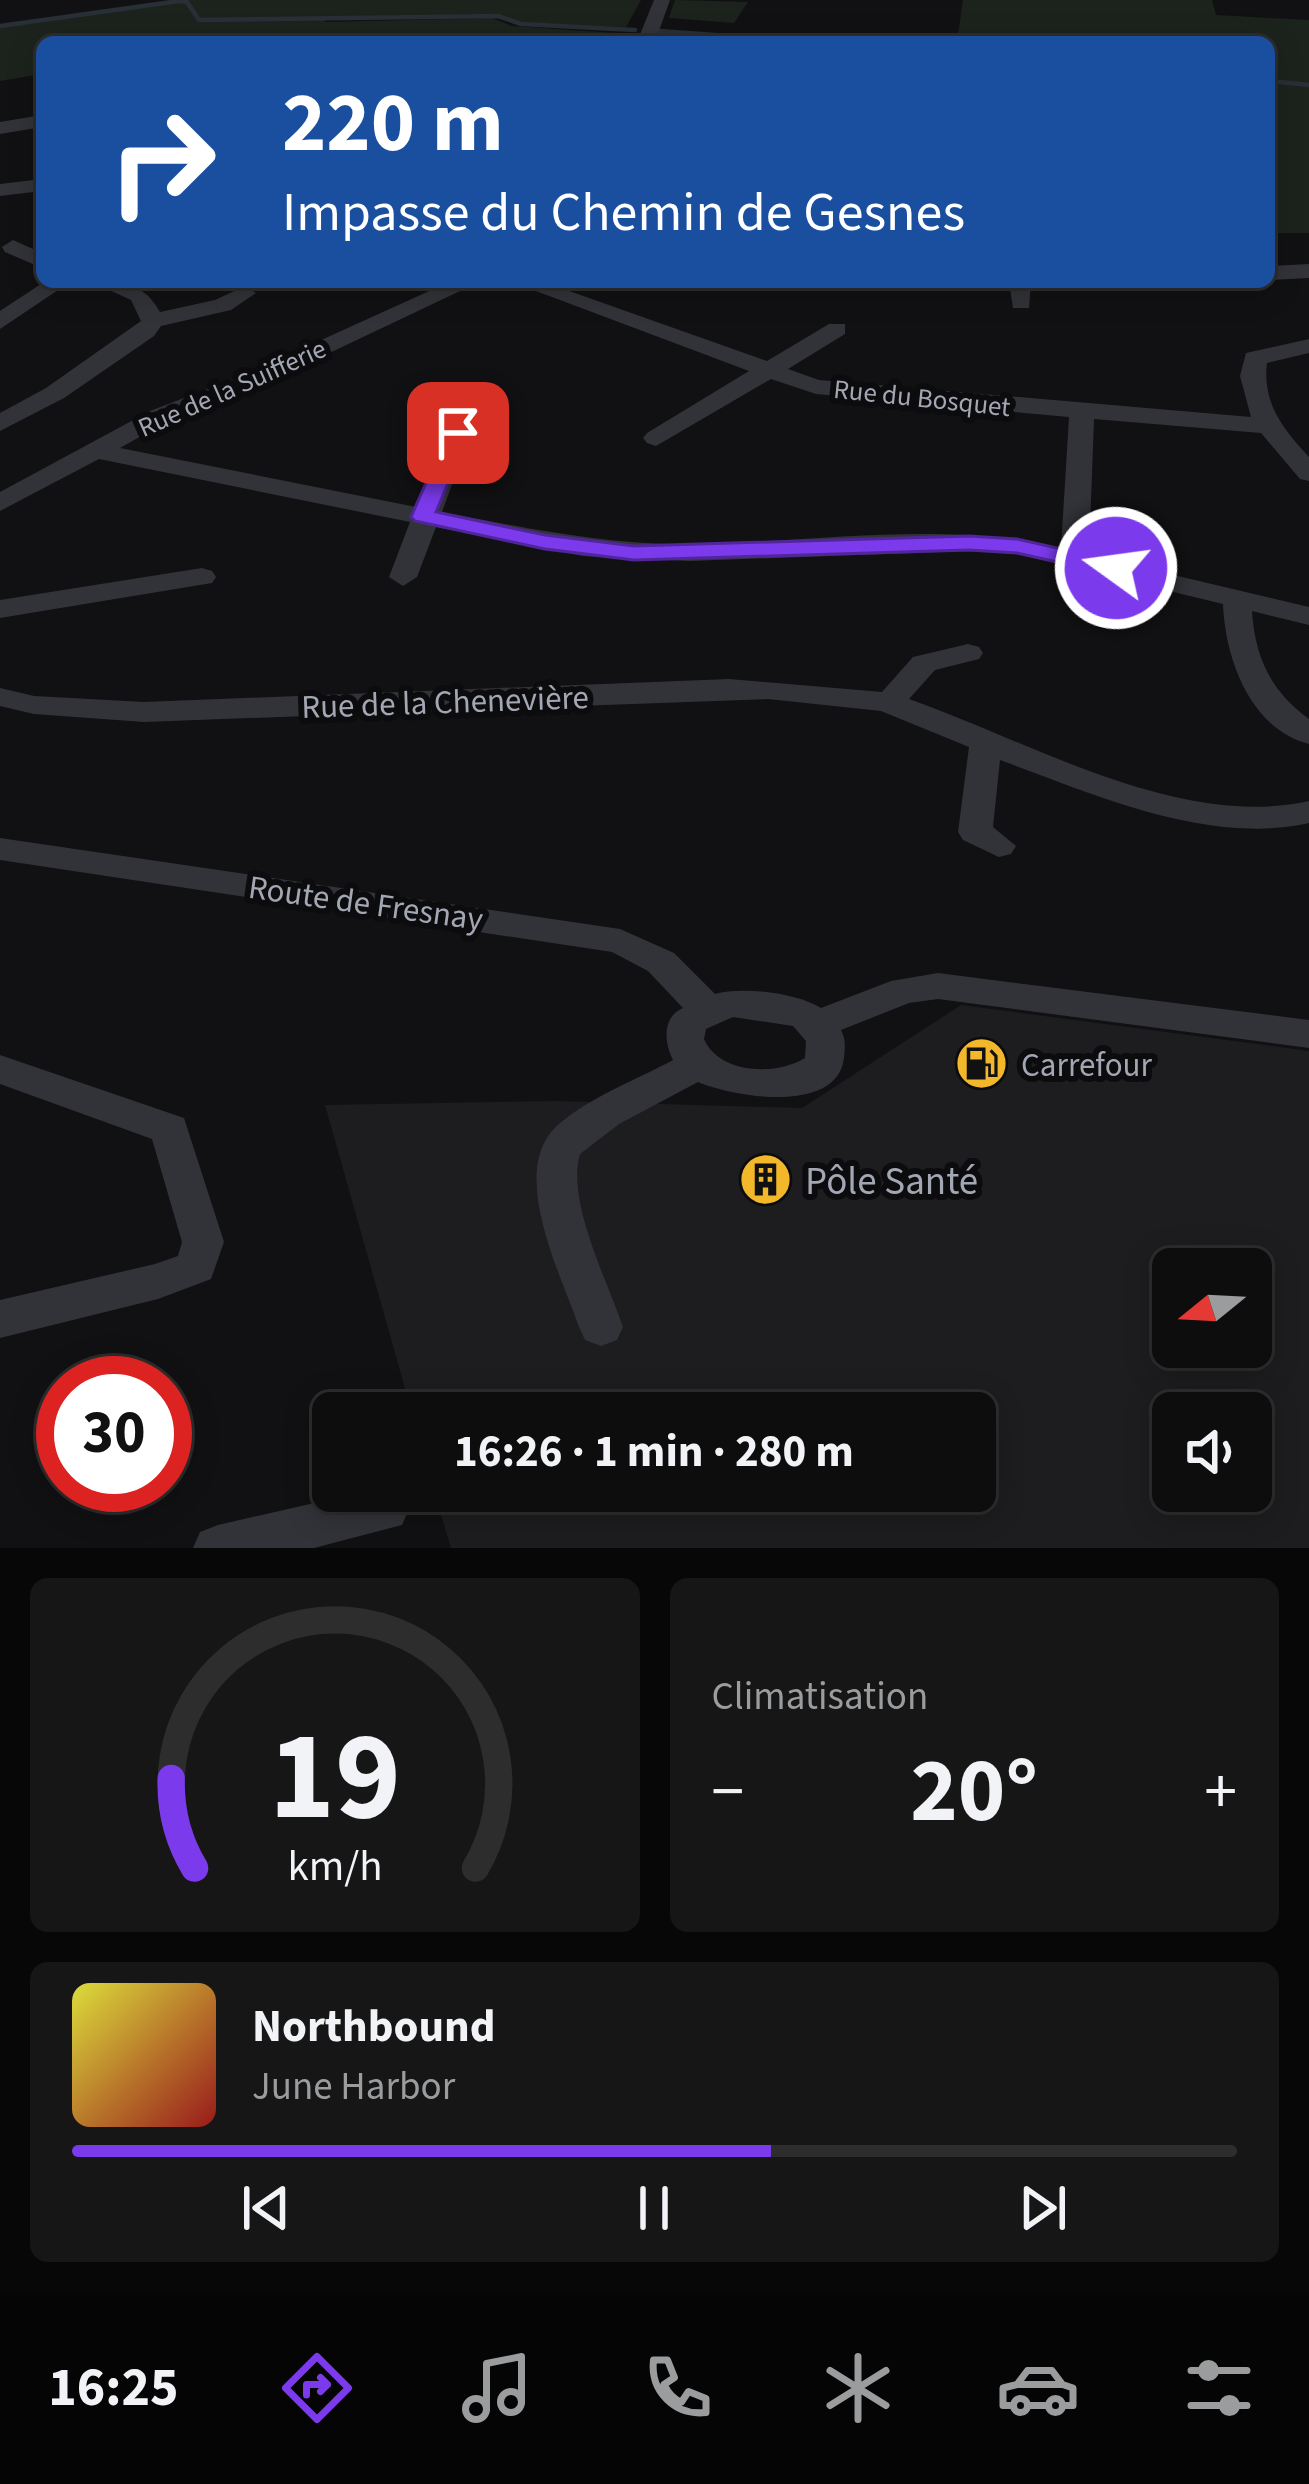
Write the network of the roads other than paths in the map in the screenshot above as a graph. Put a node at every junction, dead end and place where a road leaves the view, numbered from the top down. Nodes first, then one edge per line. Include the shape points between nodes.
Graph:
1 (662, 0) edge
2 (648, 36) edge
3 (36, 122) edge
4 (0, 128) edge
5 (36, 186) edge
6 (0, 190) edge
7 (13, 247) dead end
8 (36, 258) edge
9 (1309, 271) edge
10 (1275, 273) edge
11 (49, 288) edge
12 (119, 288) edge
13 (455, 288) edge
14 (539, 288) edge
15 (245, 293) dead end
16 (153, 321) junction
17 (0, 322) edge
18 (837, 329) dead end
19 (1309, 346) edge
20 (764, 371) junction
21 (1082, 413) junction
22 (0, 423) edge
23 (458, 433) dead end
24 (1273, 433) junction
25 (1309, 437) edge
26 (656, 439) dead end
27 (96, 451) junction
28 (1309, 473) edge
29 (0, 503) edge
30 (423, 517) junction
31 (1075, 557) junction
32 (202, 577) dead end
33 (403, 577) dead end
34 (1238, 599) junction
35 (0, 609) edge
36 (1309, 616) edge
37 (968, 653) dead end
38 (0, 697) edge
39 (889, 703) junction
40 (1309, 734) edge
41 (986, 743) junction
42 (1309, 812) edge
43 (999, 846) dead end
44 (0, 849) edge
45 (707, 1009) junction
46 (816, 1025) junction
47 (1309, 1034) edge
48 (698, 1064) junction
49 (0, 1069) edge
50 (0, 1319) edge
51 (601, 1327) dead end
52 (372, 1512) edge
53 (218, 1548) edge

1 - 2 street
3 - 4 street
5 - 6 street
7 - 8 street
9 - 10 street
11 - 17 street
12 - 16 street via 140,296
13 - 27 street, Rue de la Suifferie
14 - 20 street, Rue du Bosquet
15 - 16 street
16 - 22 street via 110,359
18 - 20 street
19 - 24 street via 1255,358 1260,417
20 - 21 street, Rue du Bosquet via 842,392
20 - 26 street
21 - 24 street, Rue du Bosquet
21 - 31 street
23 - 30 street
24 - 25 street, Rue du Bosquet
24 - 28 street
27 - 29 street, Rue de la Suifferie
27 - 30 street
30 - 31 street via 634,553 969,543
30 - 33 street
31 - 34 street
32 - 35 street
34 - 36 street
34 - 40 street via 1238,633 1254,685
37 - 39 street via 924,663
38 - 39 street, Rue de la Chenevière via 144,712 729,688
39 - 41 street, Rue de la Chenevière
41 - 42 street, Rue de la Chenevière via 1244,820
41 - 43 street via 975,832
44 - 45 street, Route de Fresnay via 620,940 662,962
45 - 46 street via 762,1006 804,1014
45 - 48 street via 682,1035
46 - 47 street via 904,990 938,986
46 - 48 street via 826,1038 824,1065 793,1082 715,1075
48 - 51 street via 592,1122 560,1149 554,1177
49 - 50 street via 170,1130 203,1242 196,1267
52 - 53 street

